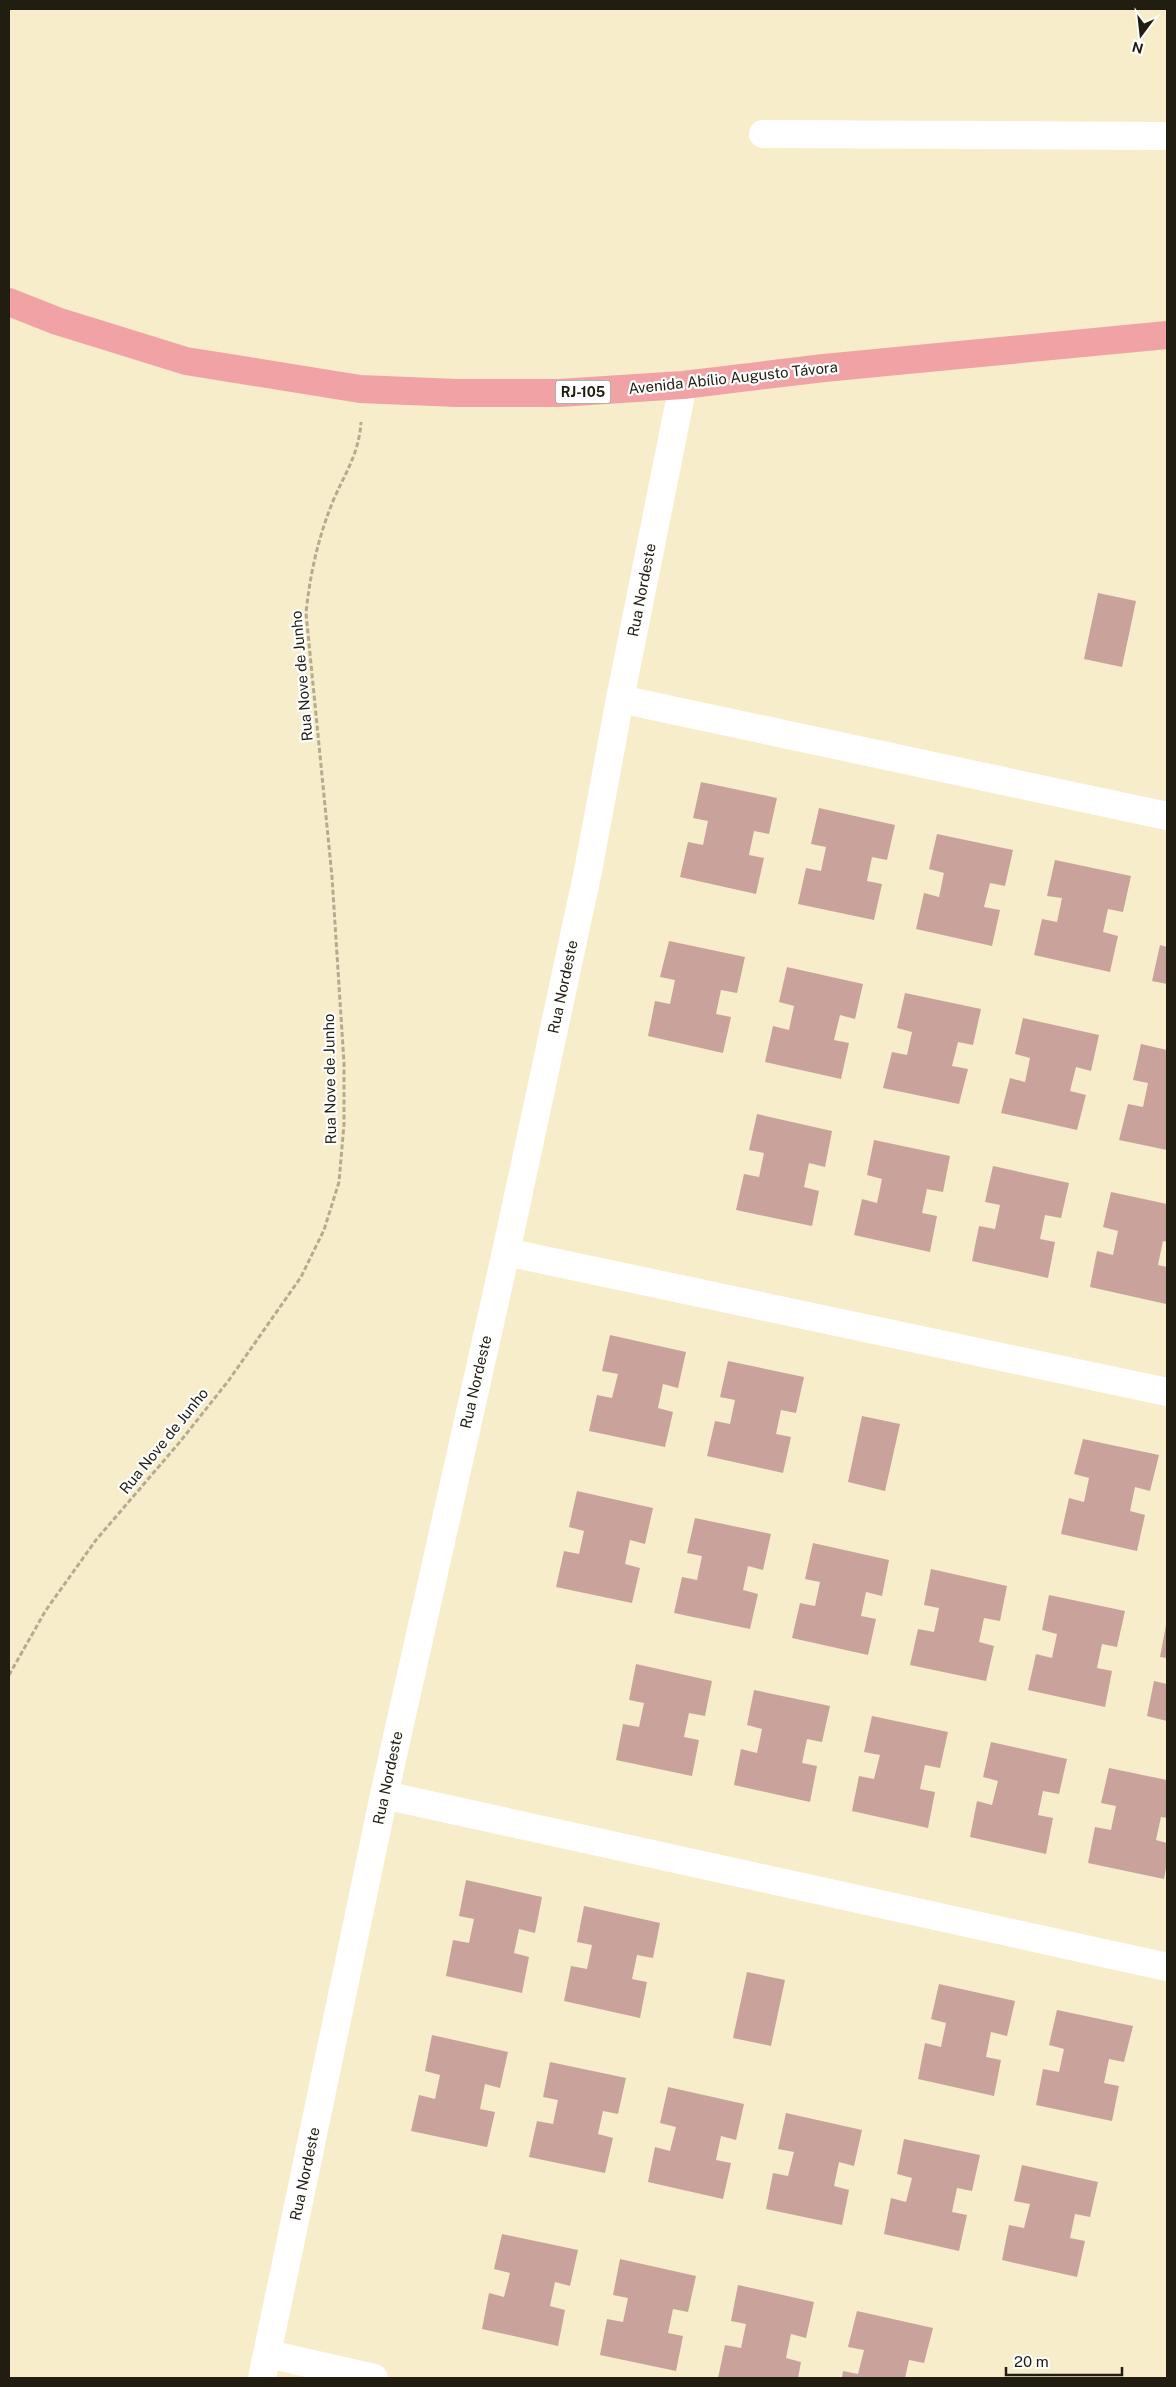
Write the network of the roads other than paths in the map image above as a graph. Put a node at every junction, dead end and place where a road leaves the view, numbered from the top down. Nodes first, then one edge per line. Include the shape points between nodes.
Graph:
1 (763, 134) dead end
2 (1167, 136) edge
3 (9, 302) edge
4 (1167, 335) edge
5 (683, 385) junction
6 (620, 699) junction
7 (1167, 816) edge
8 (506, 1252) junction
9 (1167, 1392) edge
10 (384, 1795) junction
11 (1167, 1968) edge
12 (265, 2366) edge
13 (374, 2378) edge

1 - 2 street
3 - 5 main road, Avenida Abílio Augusto Távora / RJ-105 via 57,321 186,361 360,389 457,394 559,394
4 - 5 main road, Avenida Abílio Augusto Távora / RJ-105
5 - 6 street, Rua Nordeste
6 - 7 street
6 - 8 street, Rua Nordeste via 588,871
8 - 9 street
8 - 10 street, Rua Nordeste
10 - 11 street
10 - 12 street, Rua Nordeste
12 - 13 street

